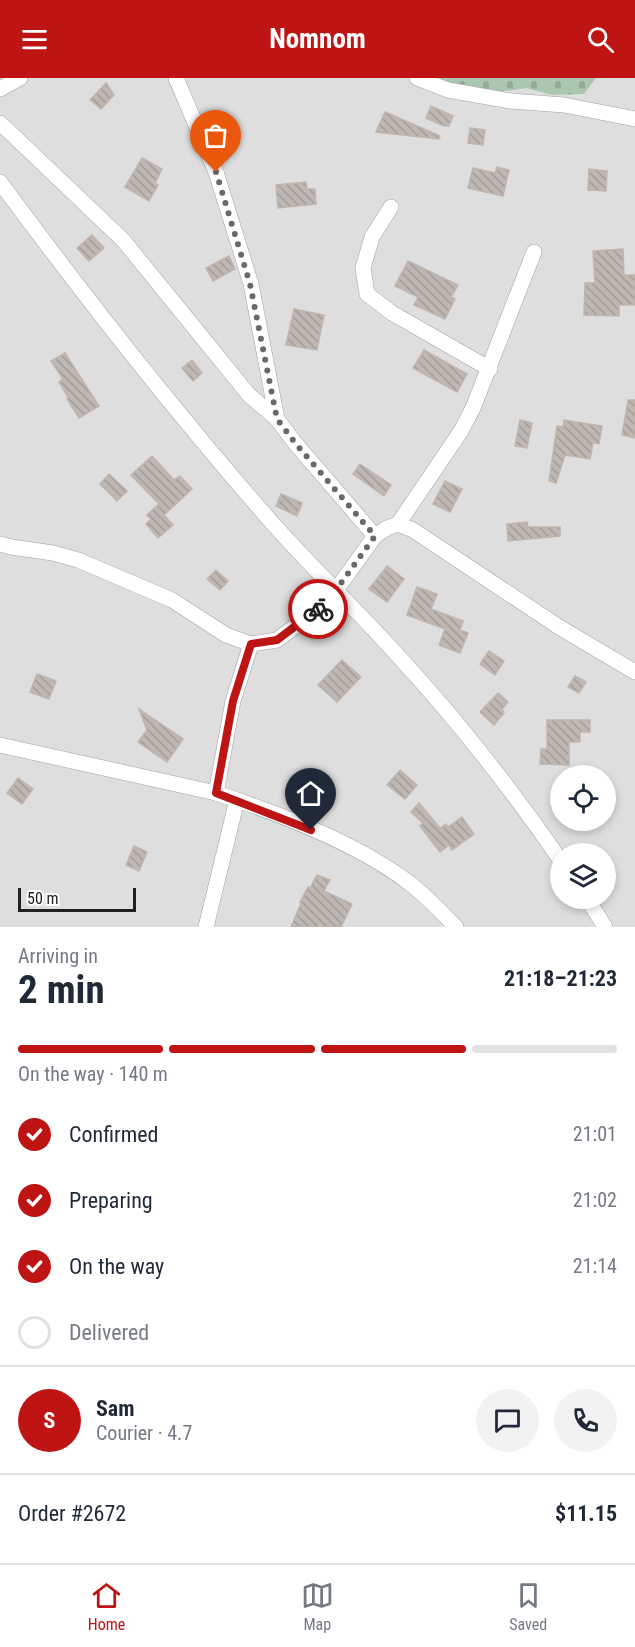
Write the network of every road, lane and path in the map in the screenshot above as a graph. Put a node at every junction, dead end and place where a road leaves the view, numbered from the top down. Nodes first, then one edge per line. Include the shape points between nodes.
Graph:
1 (20, 78) edge
2 (176, 78) edge
3 (417, 78) edge
4 (0, 89) edge
5 (635, 119) edge
6 (0, 123) edge
7 (0, 182) edge
8 (391, 207) dead end
9 (534, 252) dead end
10 (490, 369) junction
11 (277, 419) junction
12 (398, 524) junction
13 (375, 536) junction
14 (0, 544) edge
15 (336, 590) junction
16 (251, 644) junction
17 (635, 672) edge
18 (0, 745) edge
19 (216, 793) junction
20 (237, 800) junction
21 (550, 845) edge
22 (594, 909) edge
23 (206, 927) edge
24 (456, 927) edge
25 (605, 927) edge

1 - 4 street
2 - 11 street via 216,172 247,273
3 - 5 street via 448,90
6 - 11 street via 123,240 249,394
7 - 15 street via 207,448
8 - 10 street via 372,237 363,268 367,294 392,313
9 - 10 street
10 - 12 street via 465,423
11 - 13 street
12 - 13 street
12 - 17 street
13 - 15 street
14 - 16 street via 78,560 172,600 226,635
15 - 16 street via 277,640
15 - 21 street via 451,717
16 - 19 street via 233,701
18 - 19 street
19 - 20 street
20 - 23 street
20 - 24 street via 351,847 412,885
22 - 25 street

